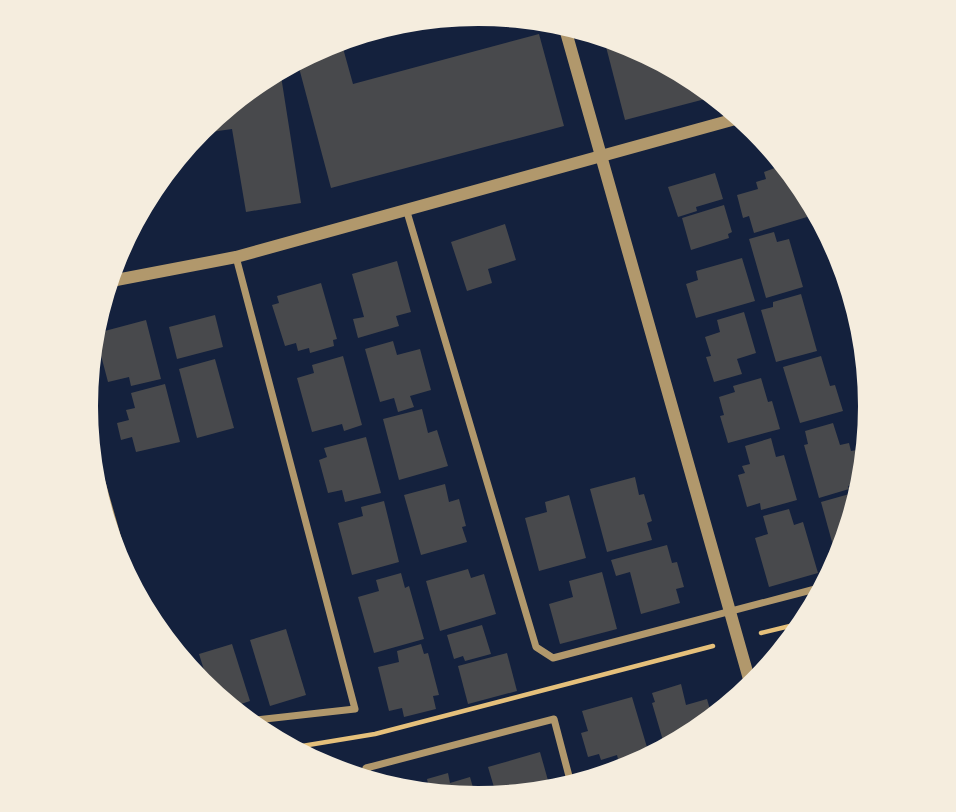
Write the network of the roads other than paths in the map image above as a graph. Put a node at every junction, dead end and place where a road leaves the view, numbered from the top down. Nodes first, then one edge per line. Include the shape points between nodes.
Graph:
1 (567, 37) edge
2 (729, 121) edge
3 (599, 155) junction
4 (407, 212) junction
5 (236, 257) junction
6 (120, 279) edge
7 (810, 591) edge
8 (732, 613) junction
9 (748, 674) edge
10 (263, 719) edge
11 (366, 769) edge
12 (569, 775) edge

1 - 3 street
2 - 3 street
3 - 4 street
3 - 8 street
4 - 5 street
4 - 8 street via 536,647 553,658
5 - 6 street
5 - 10 street via 355,709
7 - 8 street
8 - 9 street
11 - 12 street via 554,719

